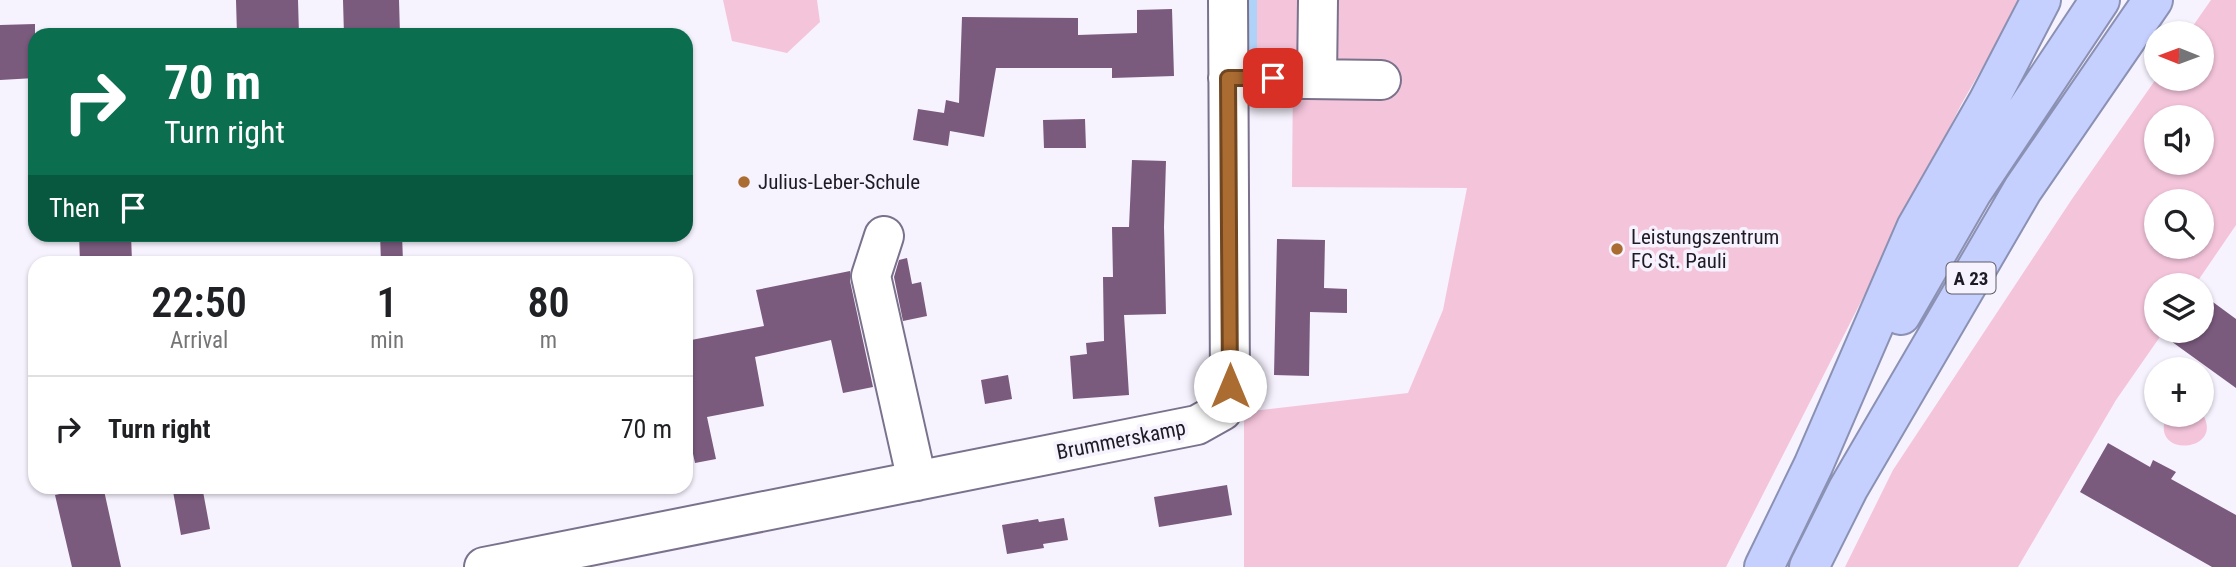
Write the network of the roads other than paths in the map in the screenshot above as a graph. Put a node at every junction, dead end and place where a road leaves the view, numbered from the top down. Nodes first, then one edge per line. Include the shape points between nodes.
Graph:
1 (1228, 0) edge
2 (1318, 0) edge
3 (2041, 0) edge
4 (2100, 0) edge
5 (2152, 0) edge
6 (1228, 78) junction
7 (1317, 79) junction
8 (1381, 80) dead end
9 (884, 236) dead end
10 (1814, 466) junction
11 (917, 481) junction
12 (616, 554) edge
13 (484, 567) edge
14 (1764, 567) edge
15 (1809, 567) edge

1 - 6 street, Brummerskamp
2 - 7 street
3 - 10 highway via 1916,229
4 - 10 highway, A 23 via 1972,192
5 - 15 highway, A 23 via 2023,189 1848,489
6 - 7 street
6 - 11 street, Brummerskamp via 1230,386 1222,411 1197,425
7 - 8 street
9 - 11 street via 871,276
10 - 14 highway, A 23
11 - 12 street, Brummerskamp
12 - 13 street, Brummerskamp

